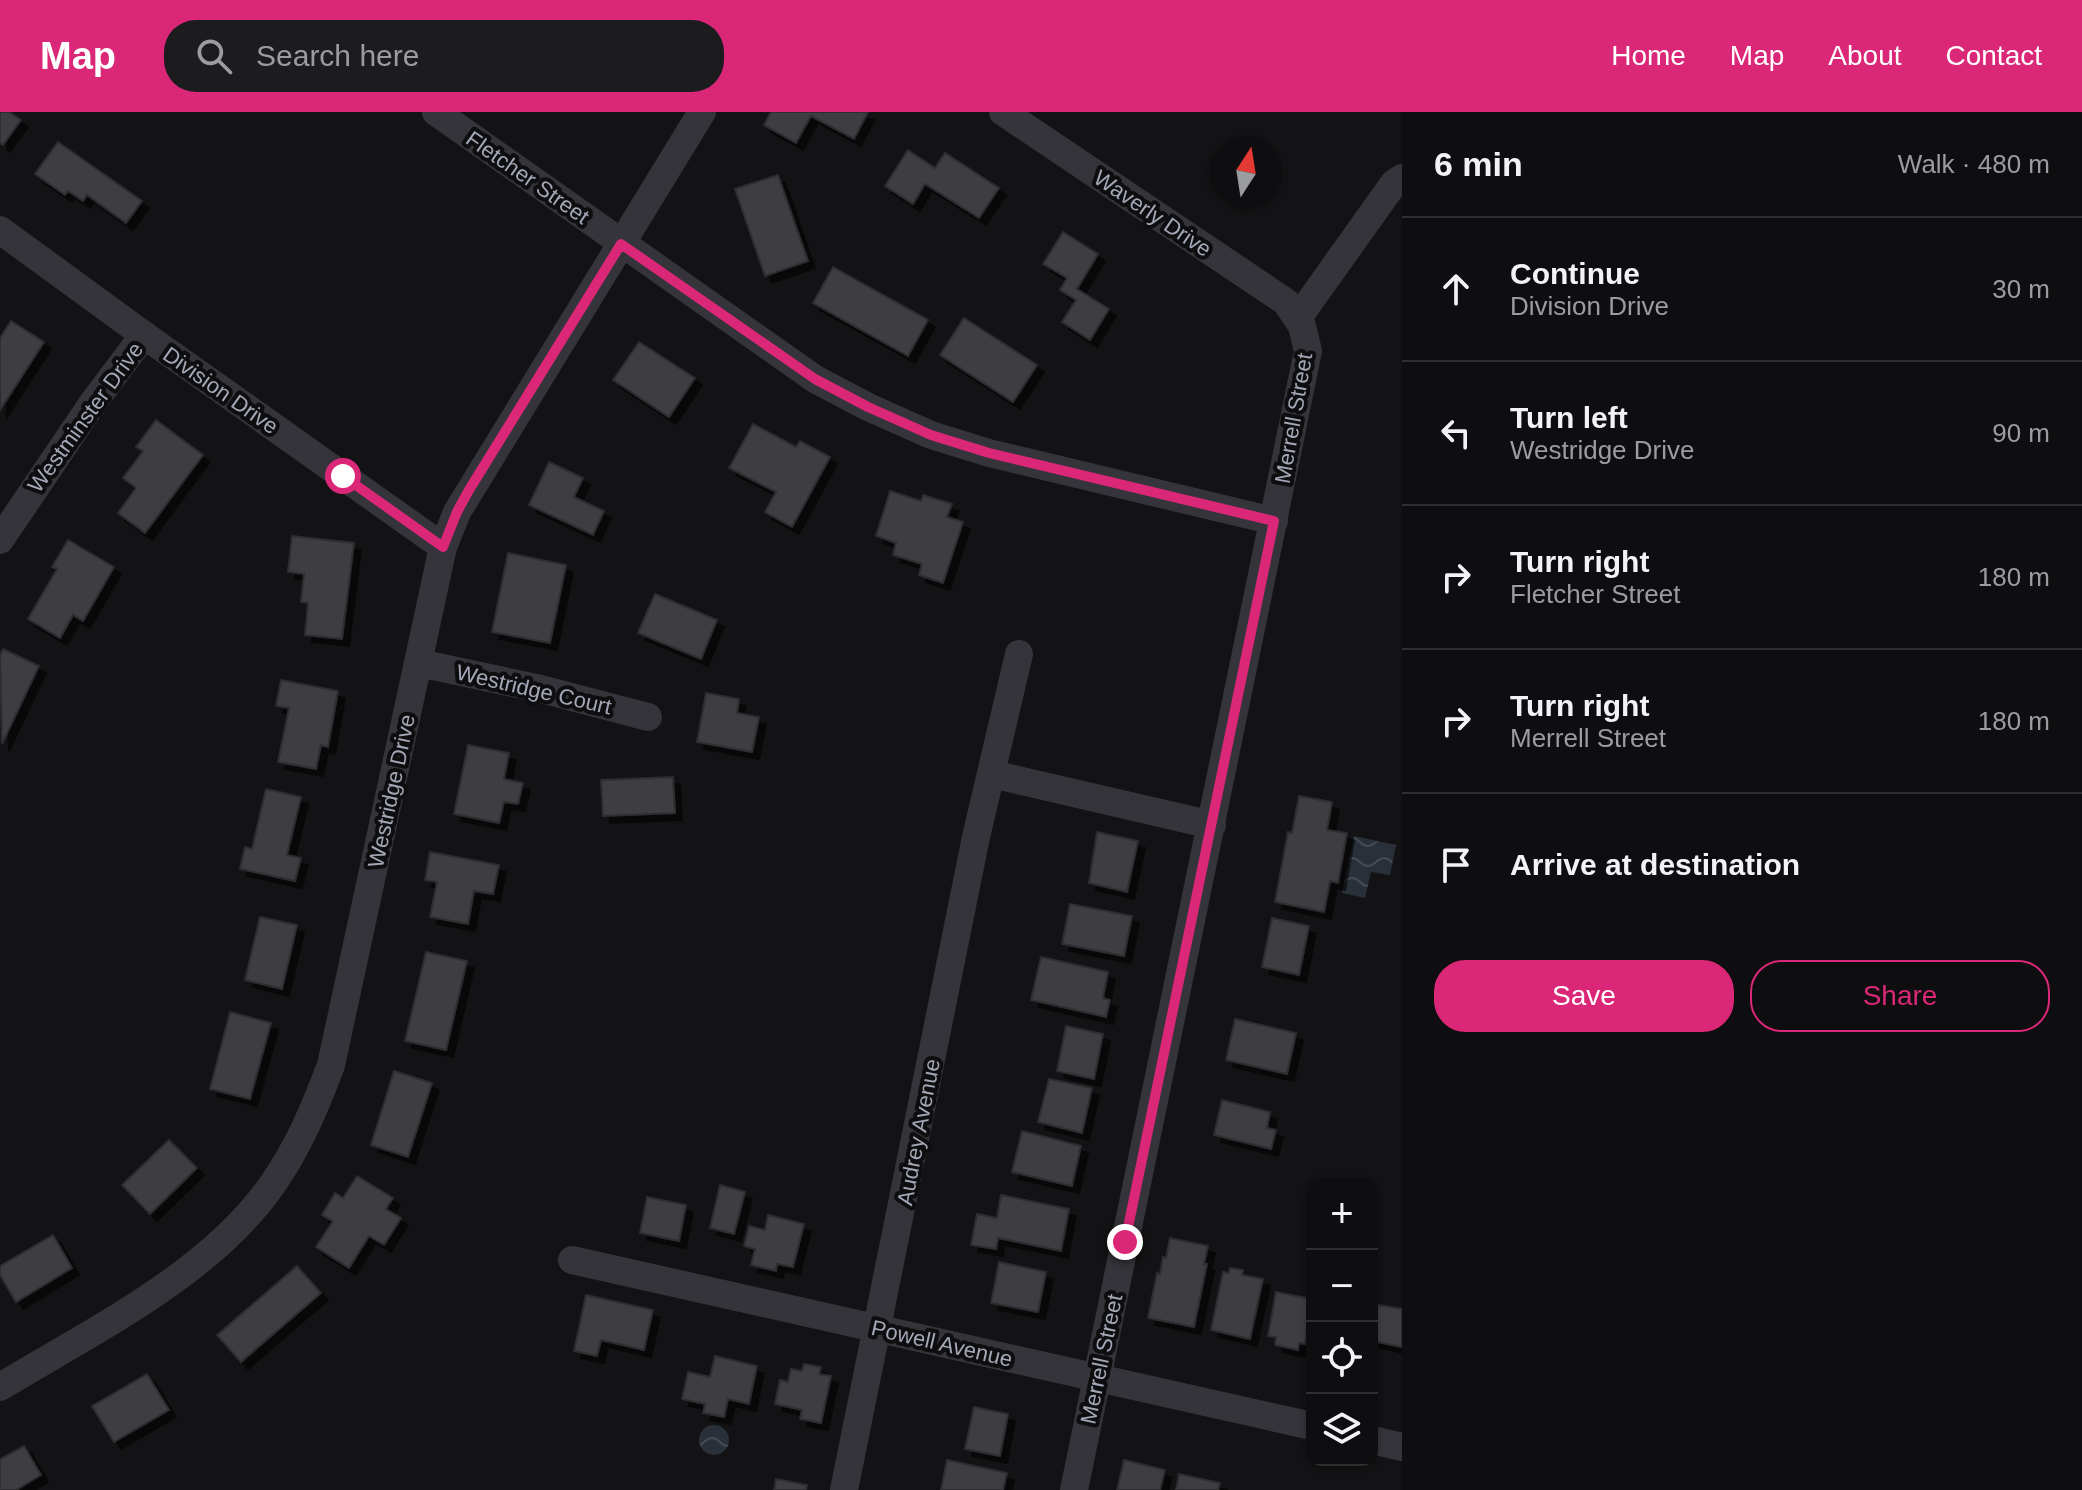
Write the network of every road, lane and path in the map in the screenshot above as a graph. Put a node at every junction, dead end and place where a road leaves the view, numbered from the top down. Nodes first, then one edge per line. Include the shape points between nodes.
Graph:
1 (436, 112) edge
2 (702, 112) edge
3 (1003, 112) edge
4 (1402, 178) edge
5 (0, 230) edge
6 (621, 244) junction
7 (1298, 318) junction
8 (144, 335) junction
9 (1274, 521) junction
10 (0, 540) edge
11 (443, 547) junction
12 (1019, 654) dead end
13 (419, 663) junction
14 (648, 717) dead end
15 (992, 774) junction
16 (1212, 825) junction
17 (572, 1260) dead end
18 (878, 1329) junction
19 (1097, 1378) junction
20 (0, 1387) edge
21 (1306, 1425) edge
22 (1378, 1441) edge
23 (1402, 1447) edge
24 (844, 1490) edge
25 (1074, 1490) edge

1 - 6 street, Fletcher Street
2 - 6 street, Westridge Drive
3 - 7 street, Waverly Drive via 1286,302
4 - 7 street
5 - 8 street, Division Drive
6 - 9 street, Fletcher Street via 815,379 931,435
6 - 11 street, Westridge Drive via 469,490
7 - 9 street, Merrell Street via 1308,351
8 - 10 street, Westminster Drive
8 - 11 street, Division Drive
9 - 16 street, Merrell Street
11 - 13 street, Westridge Drive
12 - 15 street, Audrey Avenue
13 - 14 street, Westridge Court
13 - 20 street, Westridge Drive via 331,1065 297,1146 239,1225 203,1257
15 - 16 street
15 - 18 street, Audrey Avenue
16 - 19 street, Merrell Street
17 - 18 street, Powell Avenue
18 - 19 street, Powell Avenue
18 - 24 street, Audrey Avenue
19 - 21 street, Powell Avenue
19 - 25 street, Merrell Street
22 - 23 street

